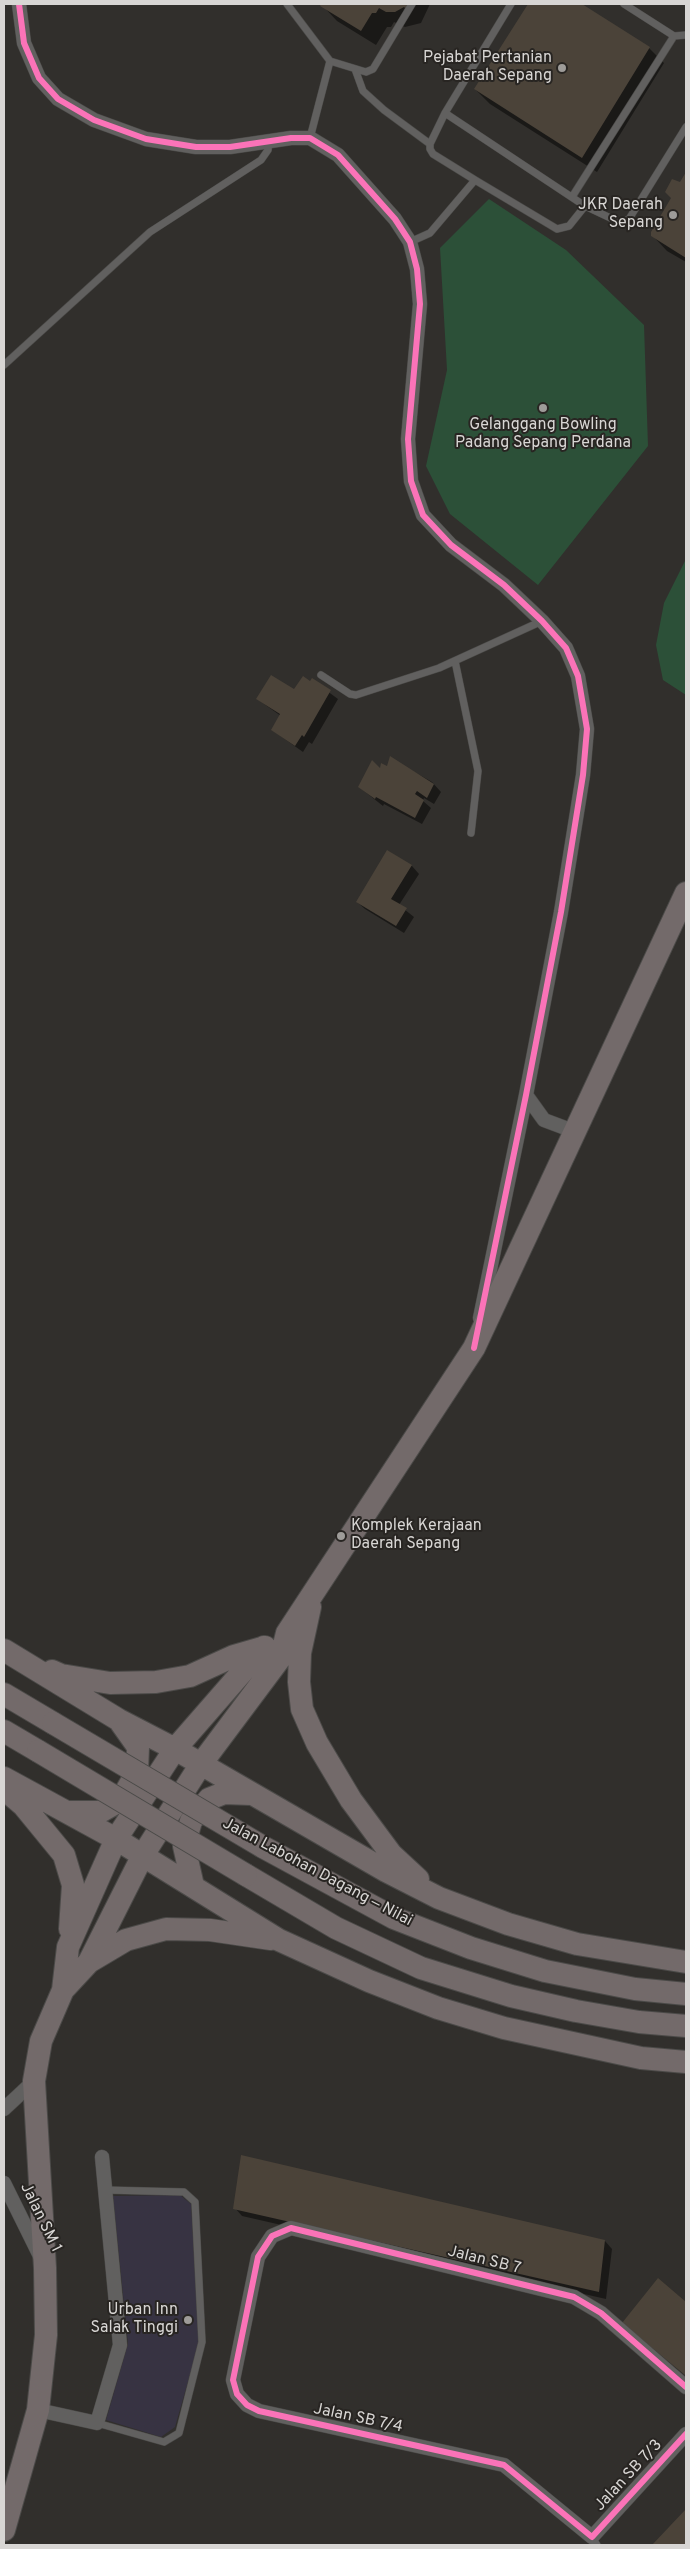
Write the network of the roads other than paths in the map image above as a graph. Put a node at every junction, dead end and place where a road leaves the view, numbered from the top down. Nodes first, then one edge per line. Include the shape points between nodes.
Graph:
1 (19, 4) edge
2 (287, 4) edge
3 (412, 4) edge
4 (511, 4) edge
5 (624, 4) edge
6 (686, 35) edge
7 (674, 36) junction
8 (330, 61) junction
9 (355, 69) junction
10 (445, 113) junction
11 (686, 127) edge
12 (310, 138) junction
13 (269, 141) junction
14 (430, 144) junction
15 (476, 180) junction
16 (572, 197) junction
17 (585, 206) junction
18 (410, 242) junction
19 (4, 365) edge
20 (542, 621) junction
21 (455, 661) junction
22 (321, 675) dead end
23 (471, 833) dead end
24 (686, 894) edge
25 (526, 1096) junction
26 (576, 1132) junction
27 (474, 1348) junction
28 (313, 1596) junction
29 (287, 1633) junction
30 (264, 1647) junction
31 (8, 1652) edge
32 (4, 1694) edge
33 (119, 1720) junction
34 (4, 1732) edge
35 (175, 1749) junction
36 (201, 1764) junction
37 (4, 1778) edge
38 (4, 1789) edge
39 (254, 1795) junction
40 (68, 1812) junction
41 (116, 1839) junction
42 (143, 1855) junction
43 (193, 1886) junction
44 (440, 1898) junction
45 (279, 1940) junction
46 (68, 1947) junction
47 (89, 1962) junction
48 (686, 1962) edge
49 (63, 1990) junction
50 (686, 1994) edge
51 (686, 2026) edge
52 (686, 2062) edge
53 (34, 2081) junction
54 (4, 2108) edge
55 (102, 2158) dead end
56 (4, 2183) edge
57 (105, 2190) junction
58 (258, 2257) joint
59 (46, 2268) junction
60 (686, 2387) edge
61 (38, 2410) junction
62 (97, 2423) junction
63 (686, 2434) edge
64 (4, 2530) edge
65 (595, 2541) edge

1 - 13 street via 24,43 39,78 58,99 94,120 146,139 196,147 230,147
2 - 8 lane
3 - 9 lane via 373,69 366,72
4 - 10 lane
5 - 7 lane
6 - 7 lane
7 - 16 lane
8 - 9 lane
8 - 12 lane
9 - 14 lane via 363,91
10 - 14 lane
10 - 16 lane
11 - 17 lane via 629,219 621,222
12 - 13 street
12 - 18 street via 338,155 395,219
13 - 19 lane via 268,150 261,160 150,232
14 - 15 lane via 433,154
15 - 17 lane via 557,229 569,226
15 - 18 lane via 430,232
16 - 17 lane
18 - 20 street via 417,269 420,304 408,439 411,481 428,521 451,545 504,585
20 - 21 lane
20 - 25 street via 566,648 578,676 587,729 583,775 561,912
21 - 22 lane via 356,695
21 - 23 lane via 478,771
24 - 26 main road
25 - 26 street via 544,1120
25 - 27 street
26 - 27 main road
27 - 28 main road
28 - 29 main road
28 - 44 main road via 300,1653 298,1682 302,1709 317,1743 379,1839 390,1854
29 - 30 main road
29 - 36 main road via 281,1657
30 - 31 main road via 234,1656 190,1676 156,1682 110,1683 61,1675
30 - 35 main road
31 - 33 main road
32 - 50 main road, Jalan Labohan Dagang ‒ Nilai, bridge via 263,1847 394,1918 471,1948 546,1971 635,1989
33 - 35 main road
33 - 40 main road via 138,1747 137,1772 121,1800 100,1812
34 - 51 main road, Jalan Labohan Dagang ‒ Nilai, bridge via 336,1928 421,1968 511,1996 576,2011
35 - 36 main road
35 - 41 main road
36 - 39 main road
36 - 42 main road
37 - 40 main road
38 - 46 main road via 23,1805 64,1855 73,1885
39 - 43 main road via 224,1793 209,1799 191,1820 184,1846
39 - 44 main road via 386,1871
40 - 41 main road
41 - 42 main road
41 - 46 main road
42 - 43 main road
42 - 47 main road
43 - 45 main road
44 - 48 main road via 508,1924 578,1944
45 - 47 main road via 210,1930 166,1929 126,1940
45 - 52 main road via 438,2008 504,2028 641,2058
46 - 49 main road
47 - 49 main road
49 - 53 main road via 41,2040
53 - 54 street
53 - 59 main road
55 - 57 street
56 - 59 street, Jalan SM 1
57 - 62 street via 120,2345
57 - 62 lane via 184,2192 195,2202 202,2342 179,2433 164,2442
58 - 60 street, Jalan SB 7 via 272,2236 291,2228 574,2297 602,2313
58 - 65 street, Jalan SB 7/4 via 233,2380 237,2394 247,2405 259,2411 504,2465
59 - 61 main road via 46,2335
61 - 62 street
61 - 64 main road
63 - 65 street, Jalan SB 7/3

